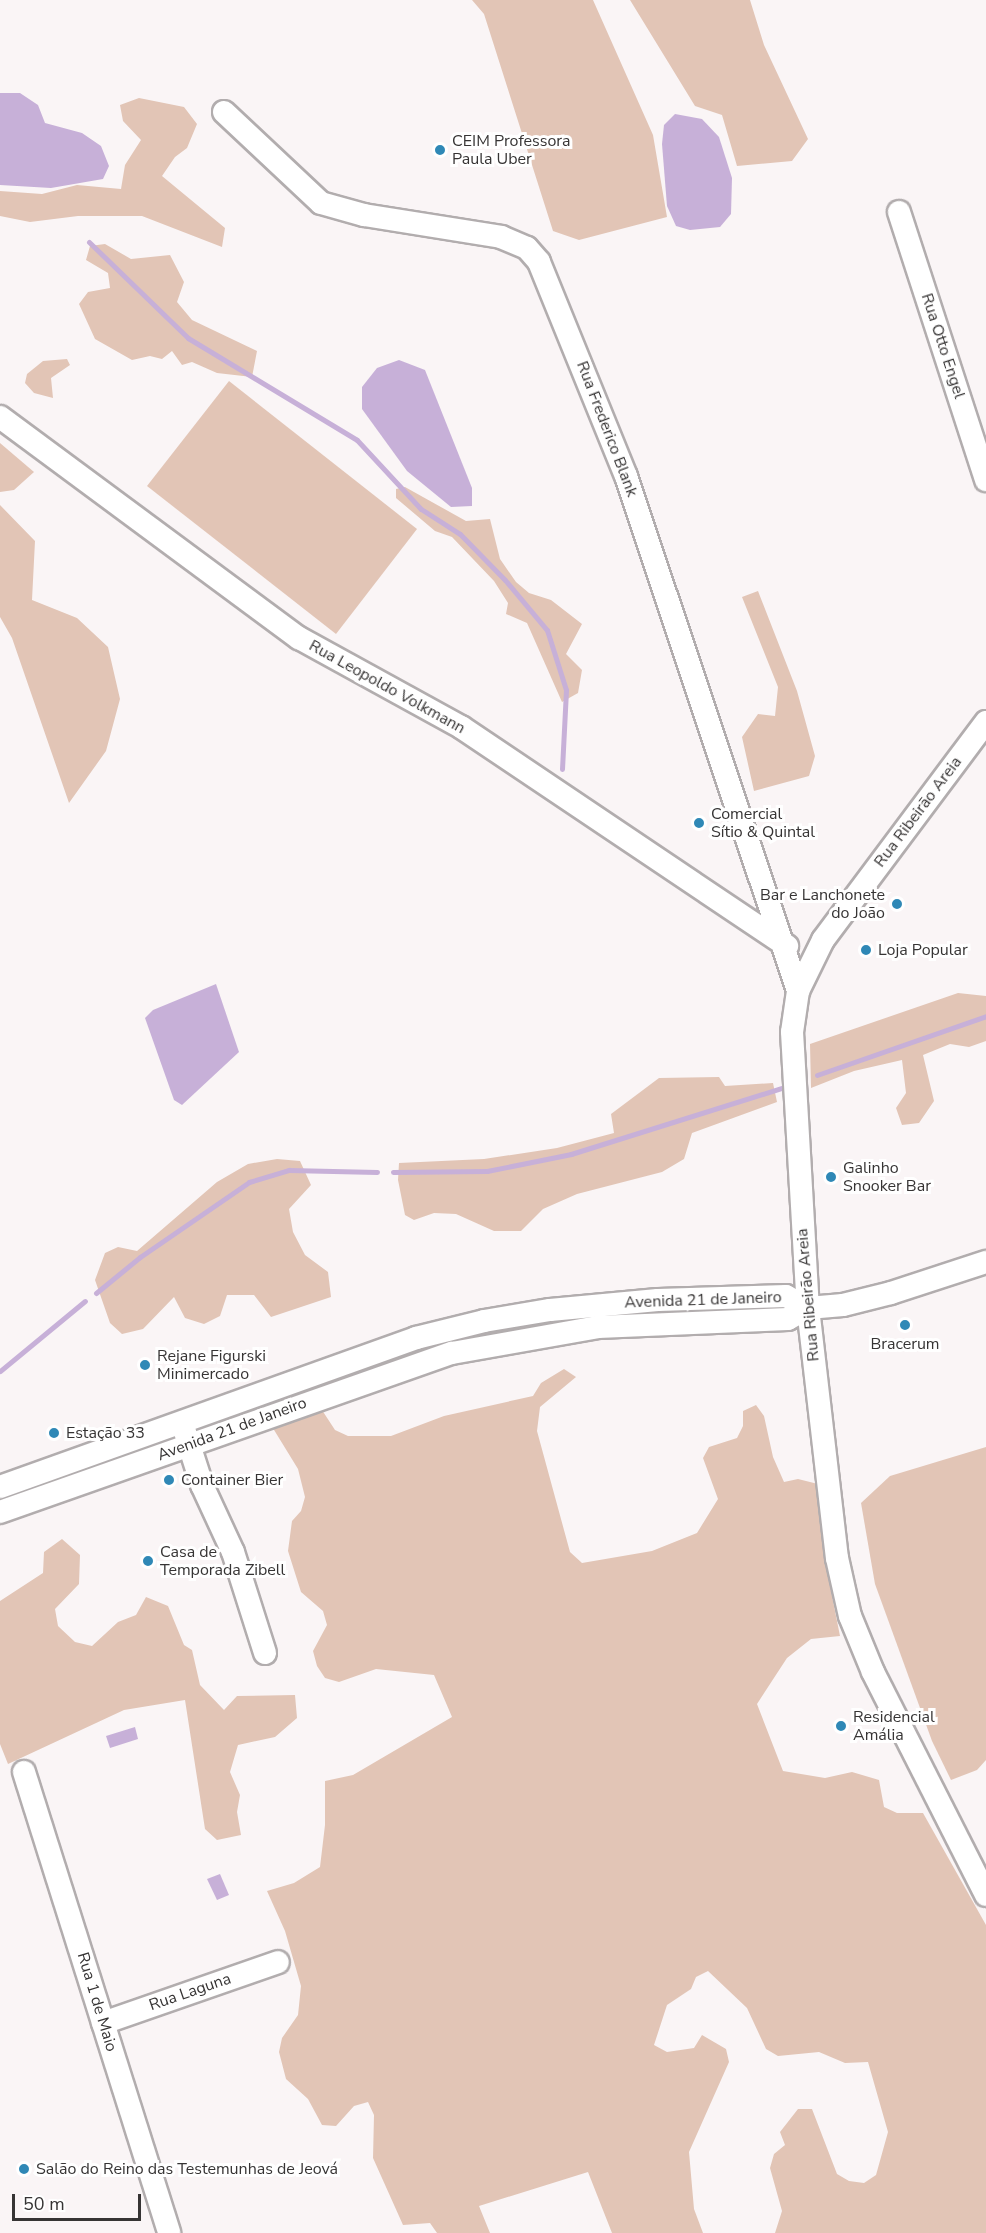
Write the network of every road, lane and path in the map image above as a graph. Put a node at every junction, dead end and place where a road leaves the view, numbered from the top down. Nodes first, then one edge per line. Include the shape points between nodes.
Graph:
1 (224, 112) dead end
2 (899, 212) dead end
3 (0, 417) edge
4 (986, 480) edge
5 (986, 722) edge
6 (783, 944) junction
7 (801, 983) junction
8 (986, 1262) edge
9 (808, 1308) junction
10 (416, 1338) junction
11 (422, 1361) junction
12 (182, 1422) junction
13 (188, 1445) junction
14 (0, 1487) edge
15 (0, 1512) edge
16 (265, 1653) dead end
17 (24, 1772) dead end
18 (986, 1895) edge
19 (278, 1962) dead end
20 (103, 2023) junction
21 (169, 2233) edge

1 - 6 street, Rua Frederico Blank via 321,203 364,215 501,237 527,248 539,262 626,476
2 - 4 street, Rua Otto Engel
3 - 6 street, Rua Leopoldo Volkmann via 299,638 461,727
5 - 7 street, Rua Ribeirão Areia via 836,919
6 - 7 street
7 - 9 street, Rua Ribeirão Areia via 792,1032
8 - 9 street via 871,1298
9 - 10 street, Avenida 21 de Janeiro via 786,1296 628,1302 519,1315
9 - 11 street, Avenida 21 de Janeiro via 788,1319 628,1324 555,1333
9 - 18 street, Rua Ribeirão Areia via 827,1492 850,1616 913,1756
10 - 11 street
10 - 12 street, Avenida 21 de Janeiro
11 - 13 street, Avenida 21 de Janeiro
12 - 13 street
12 - 14 street, Avenida 21 de Janeiro
13 - 15 street, Avenida 21 de Janeiro
13 - 16 street via 233,1552
17 - 20 street, Rua 1 de Maio
19 - 20 street, Rua Laguna
20 - 21 street, Rua 1 de Maio

